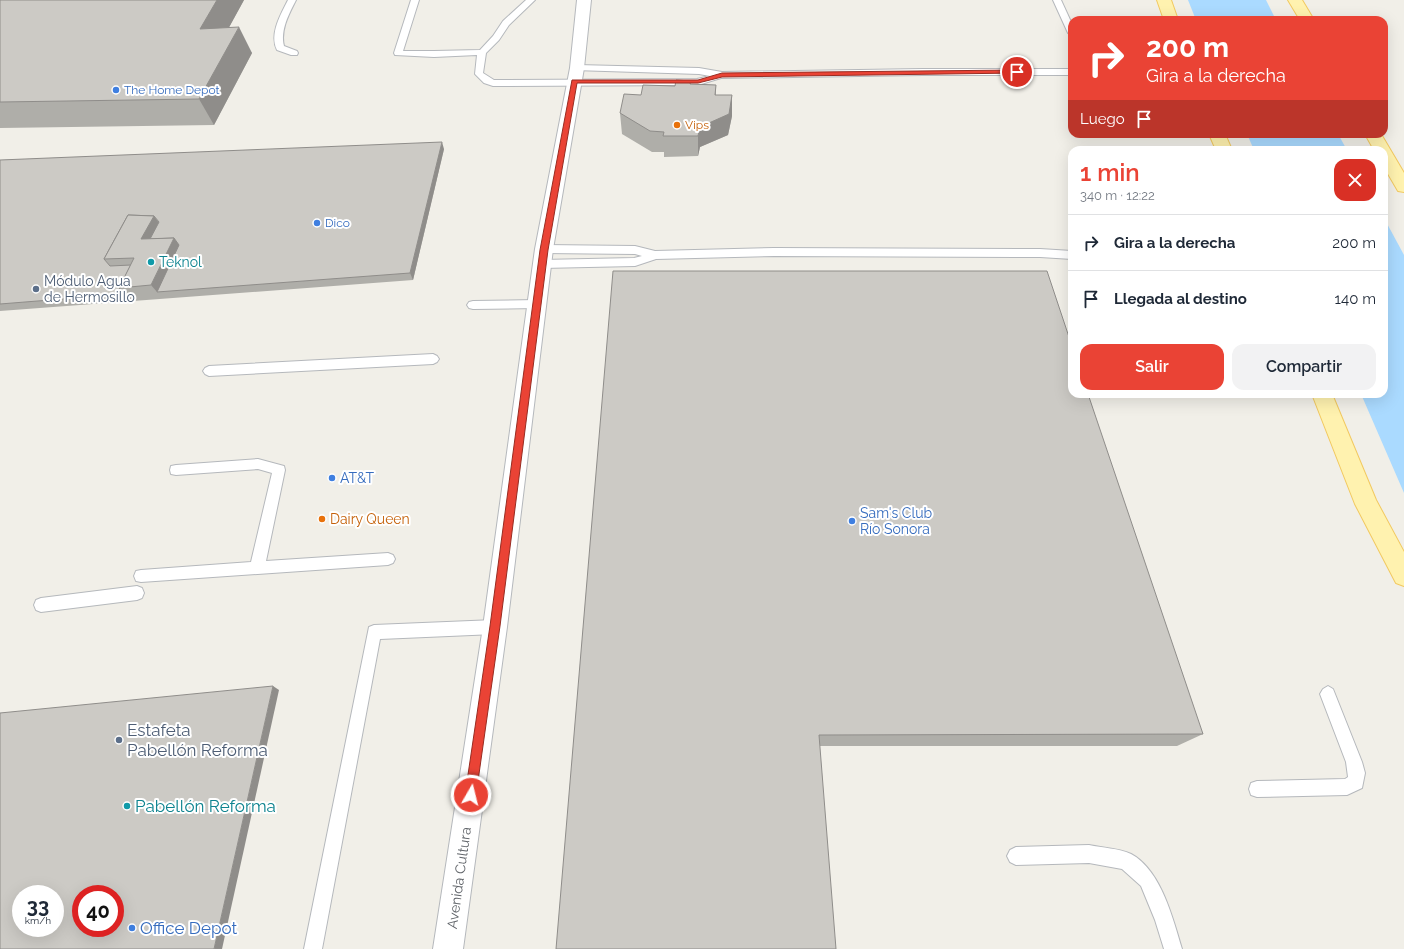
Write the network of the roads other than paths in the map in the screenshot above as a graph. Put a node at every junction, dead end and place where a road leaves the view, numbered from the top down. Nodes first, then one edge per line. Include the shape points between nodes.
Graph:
1 (292, 0) edge
2 (415, 0) edge
3 (530, 0) edge
4 (584, 0) edge
5 (1057, 0) edge
6 (1164, 0) edge
7 (1295, 0) edge
8 (1170, 16) edge
9 (1305, 16) edge
10 (1068, 24) edge
11 (482, 52) junction
12 (294, 53) dead end
13 (1068, 72) edge
14 (576, 74) junction
15 (722, 75) junction
16 (1388, 160) edge
17 (1404, 187) edge
18 (1068, 255) edge
19 (543, 257) junction
20 (537, 304) junction
21 (472, 305) dead end
22 (433, 360) dead end
23 (209, 371) dead end
24 (1324, 398) edge
25 (176, 470) dead end
26 (388, 559) dead end
27 (257, 568) junction
28 (1404, 574) edge
29 (141, 576) dead end
30 (137, 593) dead end
31 (41, 605) dead end
32 (495, 626) junction
33 (1328, 694) dead end
34 (1257, 789) dead end
35 (1016, 856) dead end
36 (313, 949) edge
37 (448, 949) edge
38 (1173, 949) edge

1 - 12 lane via 282,22 278,44 280,48
2 - 11 lane via 398,53
3 - 11 lane via 506,23
4 - 14 street, Avenida Cultura
5 - 10 lane
6 - 8 main road
7 - 9 main road
11 - 14 lane via 479,74 493,83
13 - 15 lane
14 - 15 lane via 699,71
14 - 15 lane via 698,82
14 - 19 street, Avenida Cultura
16 - 17 main road
18 - 19 lane via 713,252 655,255 635,262
19 - 20 street, Avenida Cultura
20 - 21 lane
20 - 32 street, Avenida Cultura
22 - 23 lane
24 - 28 main road via 1366,504
25 - 27 lane via 258,464 279,470
26 - 27 lane
27 - 29 lane
30 - 31 lane
32 - 36 lane via 374,632
32 - 37 street, Avenida Cultura
33 - 34 lane via 1354,762 1356,782 1347,787
35 - 38 lane via 1089,854 1126,861 1147,880 1164,919

